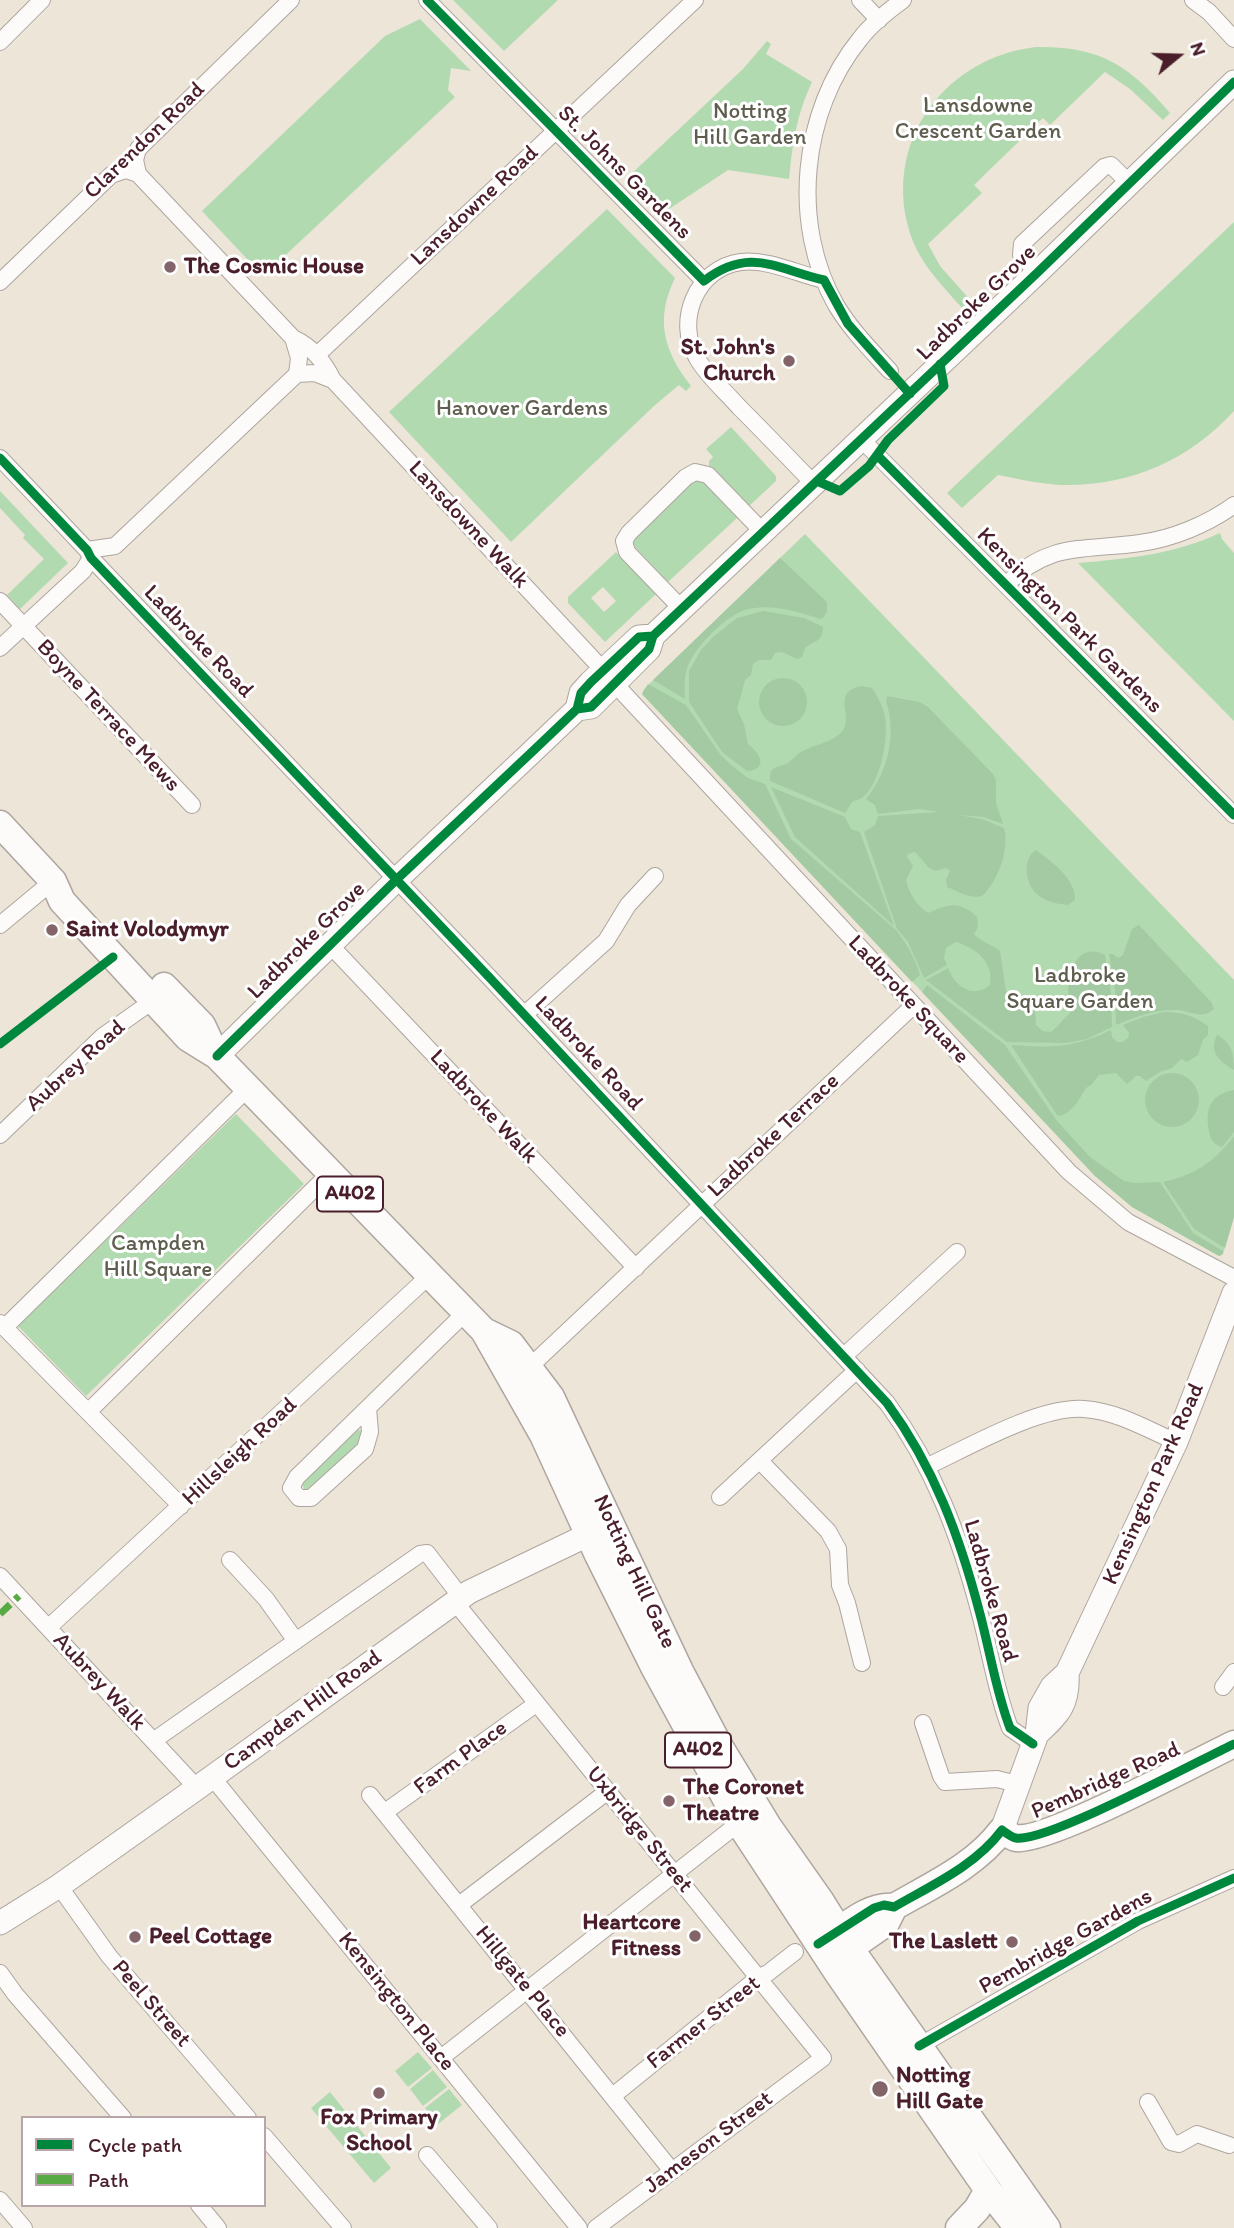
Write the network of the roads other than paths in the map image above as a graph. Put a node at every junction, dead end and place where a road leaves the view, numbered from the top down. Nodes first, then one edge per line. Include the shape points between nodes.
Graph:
1 (43, 0) edge
2 (290, 0) edge
3 (427, 0) edge
4 (695, 0) edge
5 (860, 0) edge
6 (904, 0) edge
7 (1193, 0) edge
8 (879, 20) junction
9 (1234, 38) edge
10 (0, 42) edge
11 (1234, 82) edge
12 (556, 130) junction
13 (138, 174) junction
14 (1128, 182) junction
15 (1037, 273) junction
16 (824, 280) junction
17 (704, 281) junction
18 (0, 282) edge
19 (293, 338) junction
20 (317, 355) junction
21 (298, 366) junction
22 (890, 371) dead end
23 (333, 380) junction
24 (861, 439) junction
25 (0, 458) edge
26 (814, 484) junction
27 (1234, 505) edge
28 (763, 532) junction
29 (116, 546) junction
30 (89, 554) junction
31 (111, 579) junction
32 (1006, 585) junction
33 (0, 601) edge
34 (681, 609) junction
35 (24, 626) junction
36 (0, 648) edge
37 (609, 677) junction
38 (192, 805) dead end
39 (1234, 815) edge
40 (0, 824) edge
41 (655, 876) dead end
42 (396, 880) junction
43 (53, 881) junction
44 (0, 925) edge
45 (330, 945) junction
46 (154, 1000) junction
47 (913, 1006) junction
48 (524, 1015) junction
49 (217, 1056) junction
50 (247, 1089) junction
51 (0, 1135) edge
52 (330, 1173) junction
53 (702, 1204) junction
54 (957, 1252) dead end
55 (636, 1268) junction
56 (430, 1275) junction
57 (1234, 1278) edge
58 (1234, 1293) edge
59 (466, 1312) junction
60 (2, 1325) edge
61 (844, 1356) junction
62 (857, 1370) junction
63 (522, 1374) junction
64 (368, 1408) junction
65 (89, 1411) junction
66 (1176, 1442) junction
67 (760, 1461) junction
68 (928, 1466) junction
69 (720, 1497) dead end
70 (181, 1506) junction
71 (604, 1508) junction
72 (588, 1535) junction
73 (230, 1560) dead end
74 (0, 1576) edge
75 (458, 1600) junction
76 (48, 1627) junction
77 (296, 1641) junction
78 (862, 1663) dead end
79 (1234, 1672) edge
80 (1223, 1687) dead end
81 (536, 1704) junction
82 (923, 1723) dead end
83 (1035, 1739) junction
84 (153, 1741) junction
85 (1234, 1744) edge
86 (205, 1783) junction
87 (1017, 1784) junction
88 (608, 1791) junction
89 (370, 1795) dead end
90 (385, 1812) junction
91 (739, 1823) junction
92 (1002, 1830) junction
93 (676, 1874) junction
94 (1234, 1878) edge
95 (58, 1886) junction
96 (458, 1905) junction
97 (0, 1923) edge
98 (827, 1947) junction
99 (0, 1973) edge
100 (759, 1978) junction
101 (528, 1990) junction
102 (919, 2046) junction
103 (441, 2058) junction
104 (822, 2058) joint
105 (614, 2095) junction
106 (1148, 2102) dead end
107 (121, 2116) edge
108 (246, 2116) edge
109 (266, 2138) edge
110 (1232, 2146) edge
111 (427, 2155) dead end
112 (672, 2171) junction
113 (988, 2190) junction
114 (0, 2200) edge
115 (201, 2207) edge
116 (1023, 2225) edge
117 (24, 2228) edge
118 (218, 2228) edge
119 (343, 2228) edge
120 (489, 2228) edge
121 (579, 2228) edge
122 (596, 2228) edge
123 (959, 2228) edge

1 - 10 street
2 - 13 street, Clarendon Road via 138,149
3 - 12 street, St. Johns Gardens
4 - 12 street, Lansdowne Road
5 - 8 street
6 - 8 street
7 - 9 street
8 - 16 street via 861,37 835,78 813,143 808,205
11 - 14 main road, Ladbroke Grove
12 - 17 street, St. Johns Gardens
12 - 20 street, Lansdowne Road
13 - 18 street, Clarendon Road via 125,170 111,175
13 - 19 street, Lansdowne Walk
14 - 15 main road, Ladbroke Grove
14 - 15 street, Ladbroke Grove via 1111,165 1104,167 1023,243 1021,255
15 - 24 main road, Ladbroke Grove
16 - 17 street via 773,265 741,262
16 - 22 street via 848,324
17 - 26 street via 690,306 690,344 696,358
19 - 20 street, Lansdowne Walk
19 - 21 street, Lansdowne Walk
20 - 23 street, Lansdowne Walk
21 - 23 street, Lansdowne Walk
21 - 29 street
23 - 37 street, Lansdowne Walk
24 - 26 main road, Ladbroke Grove
24 - 32 street, Kensington Park Gardens
25 - 30 street, Ladbroke Road
26 - 28 main road, Ladbroke Grove
27 - 32 street via 1197,526 1142,543 1059,551 1034,561
28 - 34 main road, Ladbroke Grove
28 - 34 street via 708,475 695,472 687,477 624,541 627,552
29 - 30 street
29 - 31 street
30 - 31 street, Ladbroke Road
30 - 35 street via 83,571
31 - 42 street, Ladbroke Road
32 - 39 street, Kensington Park Gardens
33 - 35 street, Boyne Terrace Mews
34 - 37 main road, Ladbroke Grove via 653,636 639,637
35 - 36 street
35 - 38 street, Boyne Terrace Mews
37 - 42 main road, Ladbroke Grove via 581,693 578,709
37 - 47 street, Ladbroke Square
40 - 43 main road, A402
41 - 48 street via 628,905 606,941
42 - 45 main road, Ladbroke Grove
42 - 48 street, Ladbroke Road
43 - 44 street
43 - 46 main road, A402 via 62,901
43 - 49 main road, A402 via 75,891 194,1016
45 - 49 main road, Ladbroke Grove
45 - 55 street, Ladbroke Walk
46 - 49 main road, A402 via 188,1038
46 - 51 street, Aubrey Road via 103,1036
47 - 53 street, Ladbroke Terrace
47 - 57 street, Ladbroke Square via 1069,1172 1110,1208 1146,1233
48 - 53 street, Ladbroke Road
49 - 50 main road, A402
50 - 52 main road, A402
50 - 60 street
52 - 56 main road, A402
52 - 65 street
53 - 55 street, Ladbroke Terrace
53 - 61 street, Ladbroke Road
54 - 61 street
55 - 63 street, Ladbroke Terrace
56 - 59 main road, A402
56 - 70 street, Hillsleigh Road
58 - 66 main road, Kensington Park Road
59 - 63 main road, A402
59 - 64 street
60 - 65 street
61 - 62 street, Ladbroke Road
62 - 67 street
62 - 68 street, Ladbroke Road via 910,1434
63 - 71 main road, Notting Hill Gate / A402 via 564,1419
63 - 72 main road, Notting Hill Gate / A402 via 543,1435
64 - 64 street via 297,1477 291,1488 299,1498 311,1498 365,1449 370,1432
65 - 70 street
66 - 68 street via 1114,1416 1073,1410 1041,1416
66 - 83 main road, Kensington Park Road via 1067,1673 1040,1708
67 - 69 street
67 - 78 street via 828,1531 838,1549 840,1586
68 - 83 street, Ladbroke Road via 966,1563 1008,1722 1016,1734
70 - 76 street, Hillsleigh Road
71 - 72 main road via 600,1525
71 - 98 main road, Notting Hill Gate / A402 via 680,1671 768,1826
72 - 75 main road, Campden Hill Road
72 - 91 main road, Notting Hill Gate / A402
73 - 77 street
74 - 76 street, Aubrey Walk
75 - 77 street, Uxbridge Street via 427,1553
75 - 81 street, Uxbridge Street
75 - 86 main road, Campden Hill Road
76 - 84 street, Aubrey Walk
77 - 84 street
79 - 80 street
81 - 88 street, Uxbridge Street
81 - 90 street, Farm Place
82 - 87 street via 945,1782 996,1779
83 - 87 main road, Kensington Park Road
84 - 86 street, Aubrey Walk
85 - 92 main road, Pembridge Road via 1069,1824 1016,1838
86 - 95 main road, Campden Hill Road
86 - 103 street, Kensington Place
87 - 92 main road, Kensington Park Road
88 - 93 street, Uxbridge Street
88 - 96 street
89 - 90 street, Hillgate Place
90 - 96 street, Hillgate Place
91 - 93 street
91 - 98 main road, Notting Hill Gate / A402
92 - 98 main road via 981,1854 894,1907 886,1923
93 - 100 street, Uxbridge Street
93 - 101 street
94 - 102 street, Pembridge Gardens via 1138,1921
95 - 97 main road, Campden Hill Road
95 - 108 street, Peel Street via 109,1956
96 - 101 street, Hillgate Place
98 - 100 street, Farmer Street
98 - 102 main road, Notting Hill Gate / A402
98 - 113 main road, Notting Hill Gate / A402
99 - 107 street
100 - 104 street, Uxbridge Street
100 - 105 street, Farmer Street
101 - 103 street
101 - 105 street, Hillgate Place
102 - 116 main road, Notting Hill Gate / A402
103 - 121 street, Kensington Place
104 - 112 street, Jameson Street
105 - 112 street, Hillgate Place
106 - 110 street via 1171,2142 1179,2144 1196,2134
109 - 119 street
111 - 120 street
112 - 122 street, Jameson Street
113 - 116 main road, Notting Hill Gate / A402
113 - 123 main road
114 - 117 street
115 - 118 street

